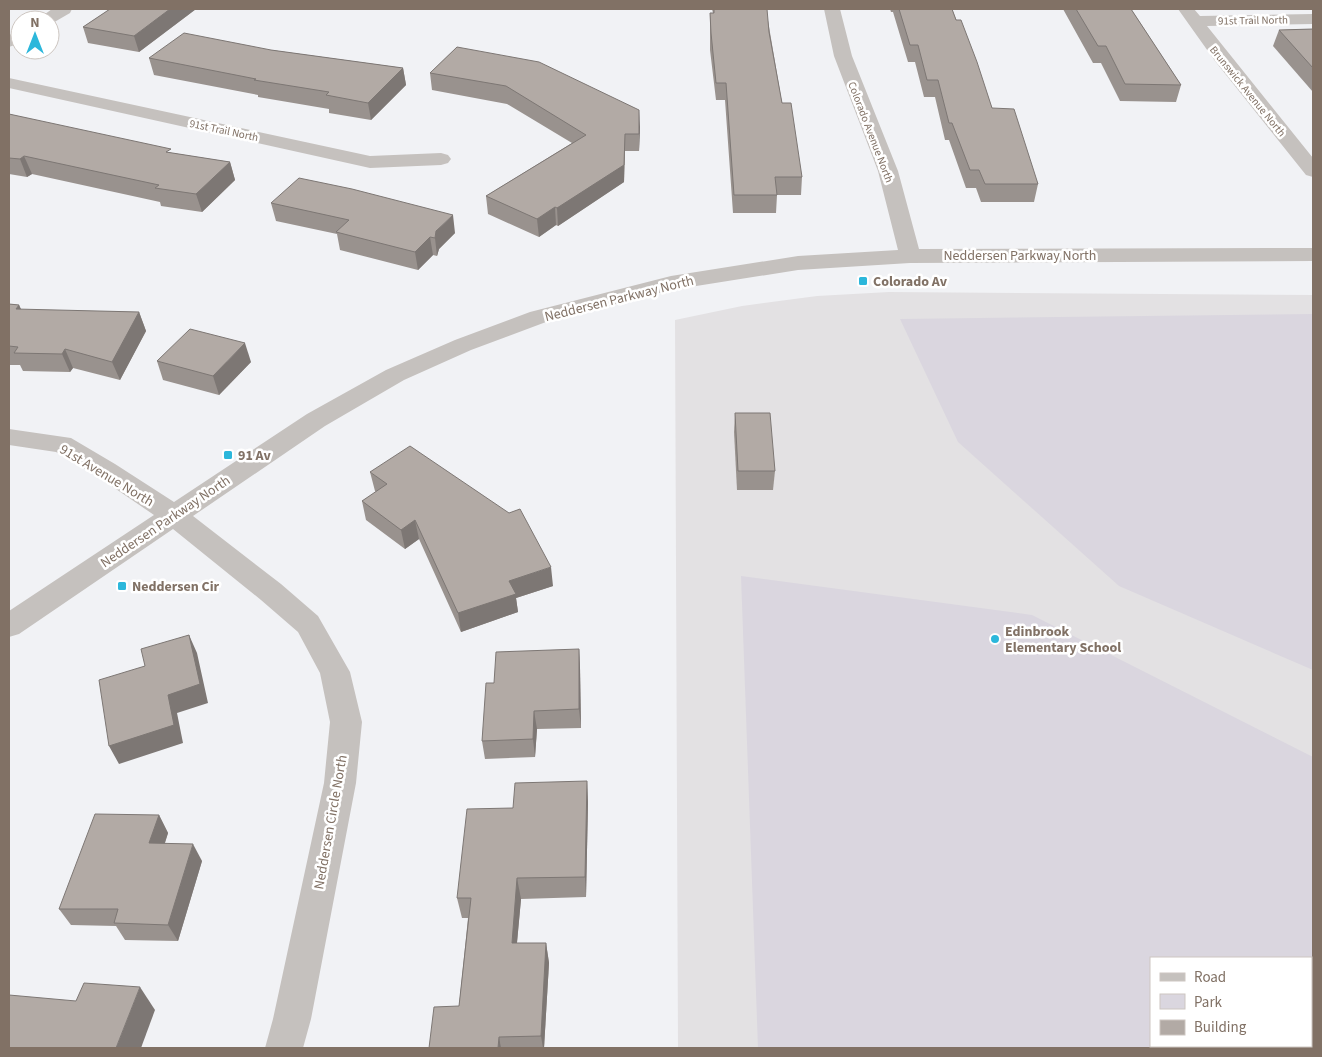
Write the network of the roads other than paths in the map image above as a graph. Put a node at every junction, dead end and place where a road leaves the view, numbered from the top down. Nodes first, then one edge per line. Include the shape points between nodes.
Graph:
1 (832, 9) edge
2 (1190, 15) edge
3 (1313, 19) edge
4 (9, 83) edge
5 (441, 159) dead end
6 (1313, 171) edge
7 (1313, 255) edge
8 (910, 256) junction
9 (9, 437) edge
10 (173, 515) junction
11 (9, 626) edge
12 (284, 1048) edge

1 - 8 street, Colorado Avenue North via 843,56 888,171
2 - 3 street, 91st Trail North
2 - 6 street, Brunswick Avenue North
4 - 5 street, 91st Trail North via 370,162
7 - 8 street, Neddersen Parkway North
8 - 10 street, Neddersen Parkway North via 798,263 748,270 671,283 538,317 395,375 316,420
9 - 10 street, 91st Avenue North via 62,444
10 - 11 street, Neddersen Parkway North
10 - 12 street, Neddersen Circle North via 308,624 334,672 346,722 340,783

